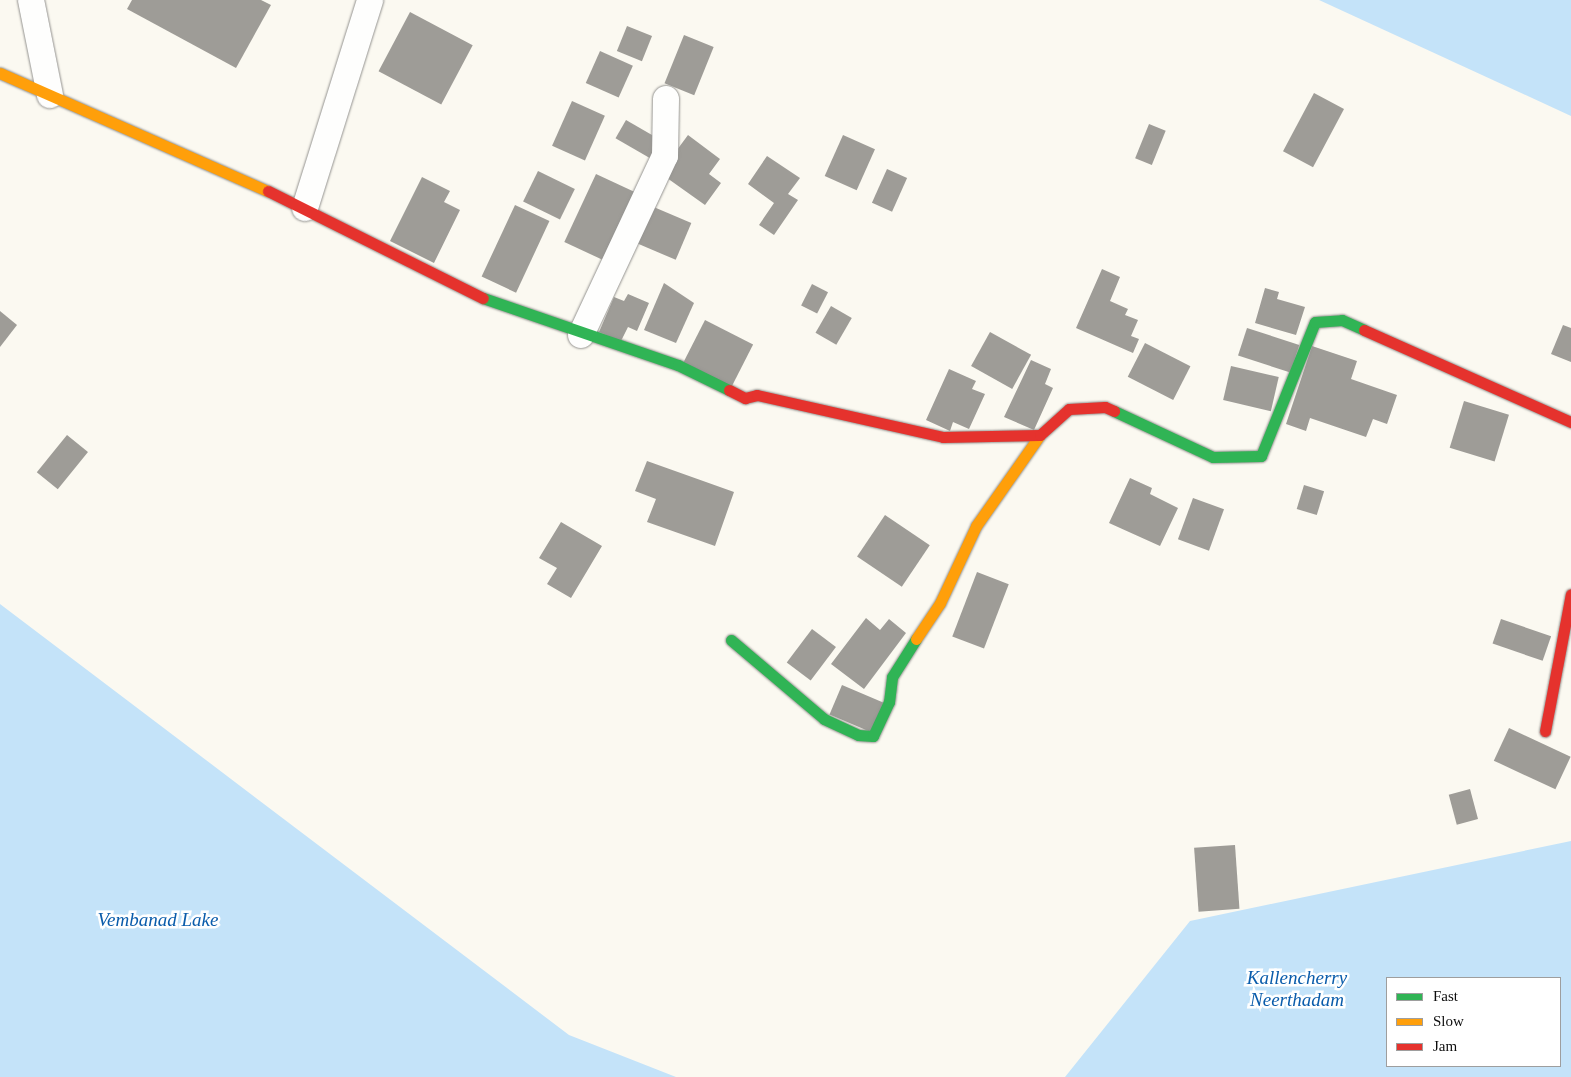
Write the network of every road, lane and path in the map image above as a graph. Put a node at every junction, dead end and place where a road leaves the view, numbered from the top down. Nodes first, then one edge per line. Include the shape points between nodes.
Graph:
1 (30, 0) edge
2 (370, 0) edge
3 (0, 73) edge
4 (50, 95) junction
5 (666, 99) dead end
6 (305, 208) junction
7 (581, 335) junction
8 (1571, 422) edge
9 (1040, 435) junction
10 (1571, 594) edge
11 (731, 640) dead end
12 (1545, 731) dead end

1 - 4 street
2 - 6 street
3 - 4 street
4 - 6 street
5 - 7 street via 666,156
6 - 7 street via 472,295
7 - 9 street via 678,366 745,398 757,395 785,400 943,437
8 - 9 street via 1342,320 1315,322 1261,456 1213,457 1105,407 1069,409
9 - 11 street via 976,526 940,603 892,677 888,702 873,736 858,735 824,719
10 - 12 street

